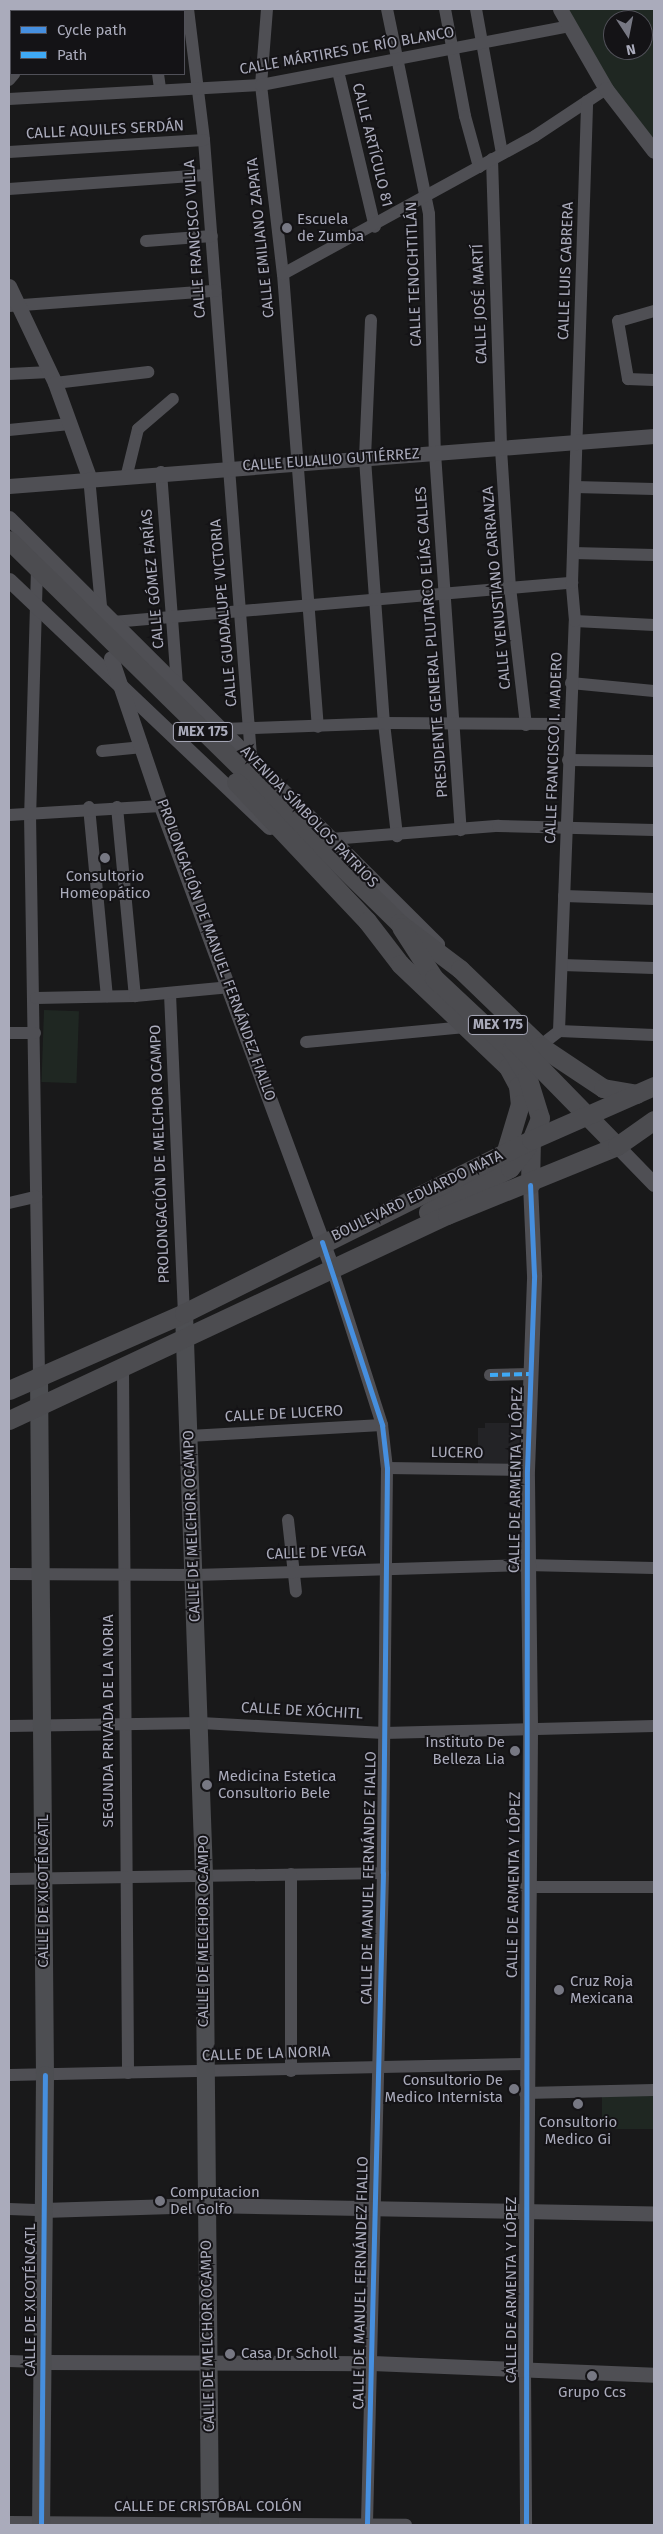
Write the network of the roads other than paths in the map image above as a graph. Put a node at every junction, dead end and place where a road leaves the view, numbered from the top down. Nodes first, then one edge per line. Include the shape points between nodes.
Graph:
1 (188, 9) edge
2 (267, 9) edge
3 (387, 9) edge
4 (445, 9) edge
5 (476, 9) edge
6 (560, 9) edge
7 (569, 26) junction
8 (482, 44) junction
9 (453, 50) junction
10 (397, 60) junction
11 (338, 71) junction
12 (158, 75) edge
13 (261, 85) junction
14 (160, 89) junction
15 (198, 89) junction
16 (606, 89) junction
17 (9, 99) edge
18 (587, 101) junction
19 (204, 140) junction
20 (654, 151) edge
21 (9, 152) edge
22 (497, 157) junction
23 (479, 167) junction
24 (206, 175) junction
25 (9, 189) edge
26 (427, 192) junction
27 (375, 227) junction
28 (212, 236) junction
29 (146, 241) dead end
30 (283, 274) junction
31 (9, 286) edge
32 (215, 291) junction
33 (15, 305) edge
34 (654, 311) edge
35 (370, 320) dead end
36 (148, 372) dead end
37 (9, 374) edge
38 (53, 378) junction
39 (654, 380) edge
40 (172, 399) dead end
41 (70, 424) junction
42 (9, 430) edge
43 (654, 436) edge
44 (577, 442) junction
45 (501, 448) junction
46 (435, 452) junction
47 (365, 459) junction
48 (297, 464) junction
49 (227, 468) junction
50 (161, 472) junction
51 (127, 474) junction
52 (89, 477) junction
53 (9, 486) edge
54 (575, 486) junction
55 (654, 488) edge
56 (9, 518) edge
57 (9, 540) edge
58 (573, 553) junction
59 (654, 555) edge
60 (9, 557) edge
61 (36, 577) junction
62 (9, 580) edge
63 (572, 583) junction
64 (510, 587) junction
65 (445, 593) junction
66 (376, 597) junction
67 (309, 605) junction
68 (36, 607) junction
69 (241, 609) junction
70 (103, 610) junction
71 (174, 616) junction
72 (575, 621) junction
73 (654, 625) edge
74 (106, 627) junction
75 (111, 658) junction
76 (571, 683) junction
77 (177, 684) junction
78 (122, 689) junction
79 (654, 691) edge
80 (384, 723) junction
81 (570, 724) junction
82 (454, 725) junction
83 (526, 725) junction
84 (318, 727) junction
85 (224, 729) junction
86 (250, 730) junction
87 (144, 747) junction
88 (102, 751) dead end
89 (252, 756) junction
90 (568, 760) junction
91 (654, 761) edge
92 (161, 806) junction
93 (117, 807) junction
94 (89, 808) junction
95 (30, 814) junction
96 (9, 815) edge
97 (567, 828) junction
98 (461, 830) junction
99 (654, 830) edge
100 (397, 836) junction
101 (331, 839) junction
102 (294, 848) junction
103 (374, 886) junction
104 (564, 896) junction
105 (654, 899) edge
106 (367, 921) junction
107 (399, 923) junction
108 (410, 947) junction
109 (562, 965) junction
110 (654, 968) edge
111 (460, 969) junction
112 (231, 987) junction
113 (170, 994) junction
114 (107, 996) junction
115 (135, 996) junction
116 (36, 998) junction
117 (465, 1027) junction
118 (559, 1031) junction
119 (35, 1032) junction
120 (9, 1033) edge
121 (654, 1035) edge
122 (306, 1042) dead end
123 (540, 1046) junction
124 (654, 1086) edge
125 (636, 1094) junction
126 (587, 1115) junction
127 (654, 1120) edge
128 (532, 1140) junction
129 (617, 1146) junction
130 (506, 1154) junction
131 (530, 1184) junction
132 (654, 1184) edge
133 (36, 1197) junction
134 (9, 1203) edge
135 (322, 1242) junction
136 (362, 1254) junction
137 (332, 1268) junction
138 (184, 1313) junction
139 (185, 1337) junction
140 (123, 1369) junction
141 (530, 1374) junction
142 (490, 1375) dead end
143 (39, 1376) junction
144 (9, 1390) edge
145 (37, 1406) junction
146 (9, 1420) edge
147 (382, 1425) junction
148 (189, 1436) junction
149 (387, 1468) junction
150 (527, 1470) junction
151 (288, 1520) dead end
152 (526, 1565) junction
153 (387, 1567) junction
154 (654, 1568) edge
155 (294, 1569) junction
156 (9, 1574) edge
157 (37, 1575) junction
158 (194, 1575) junction
159 (124, 1576) junction
160 (296, 1592) dead end
161 (201, 1723) junction
162 (127, 1724) junction
163 (9, 1726) edge
164 (530, 1726) junction
165 (654, 1726) edge
166 (44, 1728) junction
167 (384, 1733) junction
168 (383, 1873) junction
169 (291, 1874) junction
170 (204, 1875) junction
171 (126, 1878) junction
172 (9, 1879) edge
173 (44, 1880) junction
174 (526, 1887) junction
175 (654, 1887) edge
176 (524, 2064) junction
177 (377, 2065) junction
178 (291, 2071) junction
179 (128, 2073) junction
180 (204, 2073) junction
181 (9, 2075) edge
182 (45, 2075) junction
183 (654, 2090) edge
184 (525, 2094) junction
185 (206, 2205) junction
186 (375, 2208) junction
187 (9, 2209) edge
188 (43, 2210) junction
189 (524, 2213) junction
190 (654, 2214) edge
191 (9, 2361) edge
192 (44, 2362) junction
193 (210, 2363) junction
194 (372, 2363) junction
195 (525, 2369) junction
196 (654, 2374) edge
197 (9, 2522) edge
198 (41, 2524) edge
199 (210, 2524) edge
200 (367, 2525) edge
201 (406, 2525) edge
202 (526, 2525) edge

1 - 15 street, CALLE FRANCISCO VILLA
2 - 13 street, CALLE EMILIANO ZAPATA
3 - 10 street, CALLE TENOCHTITLÁN
4 - 9 street
5 - 8 street, CALLE JOSÉ MARTÍ
6 - 7 street
7 - 8 street, CALLE MÁRTIRES DE RÍO BLANCO
7 - 16 street
8 - 9 street, CALLE MÁRTIRES DE RÍO BLANCO
8 - 22 street, CALLE JOSÉ MARTÍ
9 - 10 street, CALLE MÁRTIRES DE RÍO BLANCO
9 - 23 street
10 - 11 street, CALLE MÁRTIRES DE RÍO BLANCO
10 - 26 street, CALLE TENOCHTITLÁN
11 - 13 street, CALLE MÁRTIRES DE RÍO BLANCO
11 - 27 street, CALLE ARTÍCULO 81
12 - 14 street
13 - 15 street, CALLE MÁRTIRES DE RÍO BLANCO
13 - 30 street, CALLE EMILIANO ZAPATA
14 - 15 street, CALLE MÁRTIRES DE RÍO BLANCO
14 - 17 street, CALLE MÁRTIRES DE RÍO BLANCO
15 - 19 street, CALLE FRANCISCO VILLA
16 - 18 street
16 - 20 street
18 - 22 street
18 - 44 street, CALLE LUIS CABRERA
19 - 21 street, CALLE AQUILES SERDÁN
19 - 24 street, CALLE FRANCISCO VILLA
22 - 23 street
22 - 45 street, CALLE JOSÉ MARTÍ
23 - 26 street
24 - 25 street
24 - 28 street, CALLE FRANCISCO VILLA
26 - 27 street
26 - 46 street, CALLE TENOCHTITLÁN
27 - 30 street
28 - 29 street
28 - 32 street, CALLE FRANCISCO VILLA
30 - 48 street, CALLE EMILIANO ZAPATA
31 - 33 street
32 - 33 street
32 - 49 street, CALLE FRANCISCO VILLA
33 - 38 street
34 - 39 street via 619,317 628,379
35 - 47 street
36 - 38 street
37 - 38 street
38 - 41 street
40 - 51 street via 138,429
41 - 42 street
41 - 52 street
43 - 44 street, CALLE EULALIO GUTIÉRREZ
44 - 45 street, CALLE EULALIO GUTIÉRREZ
44 - 54 street, CALLE FRANCISCO I. MADERO
45 - 46 street, CALLE EULALIO GUTIÉRREZ
45 - 64 street, CALLE VENUSTIANO CARRANZA
46 - 47 street, CALLE EULALIO GUTIÉRREZ
46 - 65 street, PRESIDENTE GENERAL PLUTARCO ELÍAS CALLES
47 - 48 street, CALLE EULALIO GUTIÉRREZ
47 - 66 street
48 - 49 street, CALLE EULALIO GUTIÉRREZ
48 - 67 street, CALLE EMILIANO ZAPATA
49 - 50 street, CALLE EULALIO GUTIÉRREZ
49 - 69 street, CALLE GUADALUPE VICTORIA
50 - 51 street, CALLE EULALIO GUTIÉRREZ
50 - 71 street, CALLE GÓMEZ FARÍAS
51 - 52 street, CALLE EULALIO GUTIÉRREZ
52 - 53 street, CALLE EULALIO GUTIÉRREZ
52 - 70 street
54 - 55 street
54 - 58 street, CALLE FRANCISCO I. MADERO
56 - 70 street, AVENIDA SÍMBOLOS PATRIOS
57 - 61 main road, AVENIDA SÍMBOLOS PATRIOS / MEX 175
58 - 59 street
58 - 63 street, CALLE FRANCISCO I. MADERO
60 - 61 main road, AVENIDA SÍMBOLOS PATRIOS / MEX 175
61 - 68 street
61 - 74 main road, AVENIDA SÍMBOLOS PATRIOS / MEX 175
61 - 75 main road, AVENIDA SÍMBOLOS PATRIOS / MEX 175
62 - 68 street, AVENIDA SÍMBOLOS PATRIOS
63 - 64 street
63 - 72 street, CALLE FRANCISCO I. MADERO
64 - 65 street
64 - 83 street, CALLE VENUSTIANO CARRANZA
65 - 66 street
65 - 82 street, PRESIDENTE GENERAL PLUTARCO ELÍAS CALLES
66 - 67 street
66 - 80 street
67 - 69 street
67 - 84 street, CALLE EMILIANO ZAPATA
68 - 78 street, AVENIDA SÍMBOLOS PATRIOS
68 - 95 street
69 - 71 street
69 - 86 street, CALLE GUADALUPE VICTORIA
70 - 74 street, AVENIDA SÍMBOLOS PATRIOS
71 - 74 street
71 - 77 street, CALLE GÓMEZ FARÍAS
72 - 73 street
72 - 76 street, CALLE FRANCISCO I. MADERO
74 - 77 street, AVENIDA SÍMBOLOS PATRIOS
74 - 107 main road, AVENIDA SÍMBOLOS PATRIOS / MEX 175
75 - 78 street, PROLONGACIÓN DE MANUEL FERNÁNDEZ FIALLO
75 - 102 main road, AVENIDA SÍMBOLOS PATRIOS / MEX 175 via 252,798
76 - 79 street
76 - 81 street, CALLE FRANCISCO I. MADERO
77 - 85 street, AVENIDA SÍMBOLOS PATRIOS
78 - 87 street, PROLONGACIÓN DE MANUEL FERNÁNDEZ FIALLO
78 - 102 street, AVENIDA SÍMBOLOS PATRIOS via 244,807
80 - 82 street
80 - 84 street
80 - 100 street
81 - 83 street
81 - 90 street, CALLE FRANCISCO I. MADERO
82 - 83 street
82 - 98 street, PRESIDENTE GENERAL PLUTARCO ELÍAS CALLES
84 - 86 street
85 - 86 street
85 - 89 street, AVENIDA SÍMBOLOS PATRIOS
86 - 89 street, CALLE GUADALUPE VICTORIA
87 - 88 street
87 - 92 street, PROLONGACIÓN DE MANUEL FERNÁNDEZ FIALLO
89 - 101 street, AVENIDA SÍMBOLOS PATRIOS
90 - 91 street
90 - 97 street, CALLE FRANCISCO I. MADERO
92 - 93 street
92 - 112 street, PROLONGACIÓN DE MANUEL FERNÁNDEZ FIALLO
93 - 94 street
93 - 115 street
94 - 95 street
94 - 114 street
95 - 96 street
95 - 116 street
97 - 98 street
97 - 99 street
97 - 104 street, CALLE FRANCISCO I. MADERO
98 - 100 street
100 - 101 street
101 - 103 street, AVENIDA SÍMBOLOS PATRIOS
102 - 106 main road, AVENIDA SÍMBOLOS PATRIOS / MEX 175
103 - 107 main road
103 - 111 street, AVENIDA SÍMBOLOS PATRIOS via 412,917
104 - 105 street
104 - 109 street, CALLE FRANCISCO I. MADERO
106 - 108 main road, MEX 175
106 - 117 main road via 400,964
107 - 108 main road, MEX 175
107 - 111 main road
108 - 126 main road, MEX 175 via 448,975
108 - 128 main road, MEX 175 via 434,978 511,1050 527,1076 540,1118
109 - 110 street
109 - 118 street, CALLE FRANCISCO I. MADERO
111 - 123 main road
112 - 113 street
112 - 135 street, PROLONGACIÓN DE MANUEL FERNÁNDEZ FIALLO
113 - 115 street
113 - 138 street, PROLONGACIÓN DE MELCHOR OCAMPO
114 - 115 street
114 - 116 street
116 - 119 street
117 - 122 street
117 - 130 main road via 508,1067 518,1086 520,1104
118 - 121 street
118 - 123 street
119 - 120 street
119 - 133 street
123 - 125 main road via 603,1088
124 - 125 main road, BOULEVARD EDUARDO MATA
125 - 126 main road, BOULEVARD EDUARDO MATA
126 - 128 main road, BOULEVARD EDUARDO MATA
126 - 129 main road, MEX 175
127 - 129 main road, BOULEVARD EDUARDO MATA
128 - 130 main road, BOULEVARD EDUARDO MATA
128 - 131 main road, MEX 175
128 - 136 main road via 510,1168 404,1224
129 - 131 main road, BOULEVARD EDUARDO MATA
129 - 132 street, MEX 175
130 - 135 main road, BOULEVARD EDUARDO MATA
131 - 136 main road, BOULEVARD EDUARDO MATA via 447,1215
131 - 141 street, CALLE DE ARMENTA Y LÓPEZ via 534,1275
133 - 134 street
133 - 143 street
135 - 137 street, CALLE DE MANUEL FERNÁNDEZ FIALLO
135 - 138 main road, BOULEVARD EDUARDO MATA
136 - 137 main road, BOULEVARD EDUARDO MATA
137 - 139 main road, BOULEVARD EDUARDO MATA
137 - 147 street, CALLE DE MANUEL FERNÁNDEZ FIALLO
138 - 139 main road, CALLE DE MELCHOR OCAMPO
138 - 143 main road, BOULEVARD EDUARDO MATA
139 - 140 main road, BOULEVARD EDUARDO MATA
139 - 148 main road, CALLE DE MELCHOR OCAMPO
140 - 145 main road, BOULEVARD EDUARDO MATA
140 - 159 street, SEGUNDA PRIVADA DE LA NORIA
141 - 142 street
141 - 150 street, CALLE DE ARMENTA Y LÓPEZ
143 - 144 main road, BOULEVARD EDUARDO MATA
143 - 145 main road, CALLE DE XICOTÉNCATL
145 - 146 main road, BOULEVARD EDUARDO MATA
145 - 157 main road, CALLE DE XICOTÉNCATL
147 - 148 street, CALLE DE LUCERO
147 - 149 street, CALLE DE MANUEL FERNÁNDEZ FIALLO
148 - 158 main road, CALLE DE MELCHOR OCAMPO
149 - 150 street, LUCERO
149 - 153 street, CALLE DE MANUEL FERNÁNDEZ FIALLO
150 - 152 street, CALLE DE ARMENTA Y LÓPEZ
151 - 155 street
152 - 153 street, CALLE DE VEGA
152 - 154 street, CALLE DE VEGA
152 - 164 street, CALLE DE ARMENTA Y LÓPEZ
153 - 155 street, CALLE DE VEGA
153 - 167 street, CALLE DE MANUEL FERNÁNDEZ FIALLO
155 - 158 street, CALLE DE VEGA
155 - 160 street
156 - 157 street, CALLE DE VEGA
157 - 159 street, CALLE DE VEGA
157 - 166 main road, CALLE DE XICOTÉNCATL
158 - 159 street, CALLE DE VEGA
158 - 161 main road, CALLE DE MELCHOR OCAMPO
159 - 162 street, SEGUNDA PRIVADA DE LA NORIA
161 - 162 street, CALLE DE XÓCHITL
161 - 167 street, CALLE DE XÓCHITL
161 - 170 main road, CALLE DE MELCHOR OCAMPO
162 - 166 street, CALLE DE XÓCHITL
162 - 171 street, SEGUNDA PRIVADA DE LA NORIA
163 - 166 street, CALLE DE XÓCHITL
164 - 165 street, CALLE DE XÓCHITL
164 - 167 street, CALLE DE XÓCHITL
164 - 174 street, CALLE DE ARMENTA Y LÓPEZ
166 - 173 main road, CALLE DE XICOTÉNCATL
167 - 168 street, CALLE DE MANUEL FERNÁNDEZ FIALLO
168 - 169 street
168 - 177 street, CALLE DE MANUEL FERNÁNDEZ FIALLO
169 - 170 street
169 - 178 street
170 - 171 street
170 - 180 main road, CALLE DE MELCHOR OCAMPO
171 - 173 street
171 - 179 street, SEGUNDA PRIVADA DE LA NORIA
172 - 173 street
173 - 182 main road, CALLE DE XICOTÉNCATL
174 - 175 street
174 - 176 street, CALLE DE ARMENTA Y LÓPEZ
176 - 177 street, CALLE DE LA NORIA
176 - 184 street, CALLE DE ARMENTA Y LÓPEZ
177 - 178 street, CALLE DE LA NORIA
177 - 186 street, CALLE DE MANUEL FERNÁNDEZ FIALLO
178 - 180 street, CALLE DE LA NORIA
179 - 180 street, CALLE DE LA NORIA
179 - 182 street, CALLE DE LA NORIA
180 - 185 main road, CALLE DE MELCHOR OCAMPO
181 - 182 street, CALLE DE LA NORIA
182 - 188 main road, CALLE DE XICOTÉNCATL
183 - 184 street
184 - 189 street, CALLE DE ARMENTA Y LÓPEZ
185 - 186 street
185 - 188 street
185 - 193 main road, CALLE DE MELCHOR OCAMPO
186 - 189 street
186 - 194 street, CALLE DE MANUEL FERNÁNDEZ FIALLO
187 - 188 street
188 - 192 main road, CALLE DE XICOTÉNCATL
189 - 190 street
189 - 195 street, CALLE DE ARMENTA Y LÓPEZ
191 - 192 street
192 - 193 street
192 - 198 main road, CALLE DE XICOTÉNCATL
193 - 194 street
193 - 199 main road, CALLE DE MELCHOR OCAMPO
194 - 195 street
194 - 200 street, CALLE DE MANUEL FERNÁNDEZ FIALLO
195 - 196 street
195 - 202 street, CALLE DE ARMENTA Y LÓPEZ
197 - 198 street, CALLE DE CRISTÓBAL COLÓN
198 - 199 street, CALLE DE CRISTÓBAL COLÓN
199 - 200 street, CALLE DE CRISTÓBAL COLÓN
200 - 201 street, CALLE DE CRISTÓBAL COLÓN

